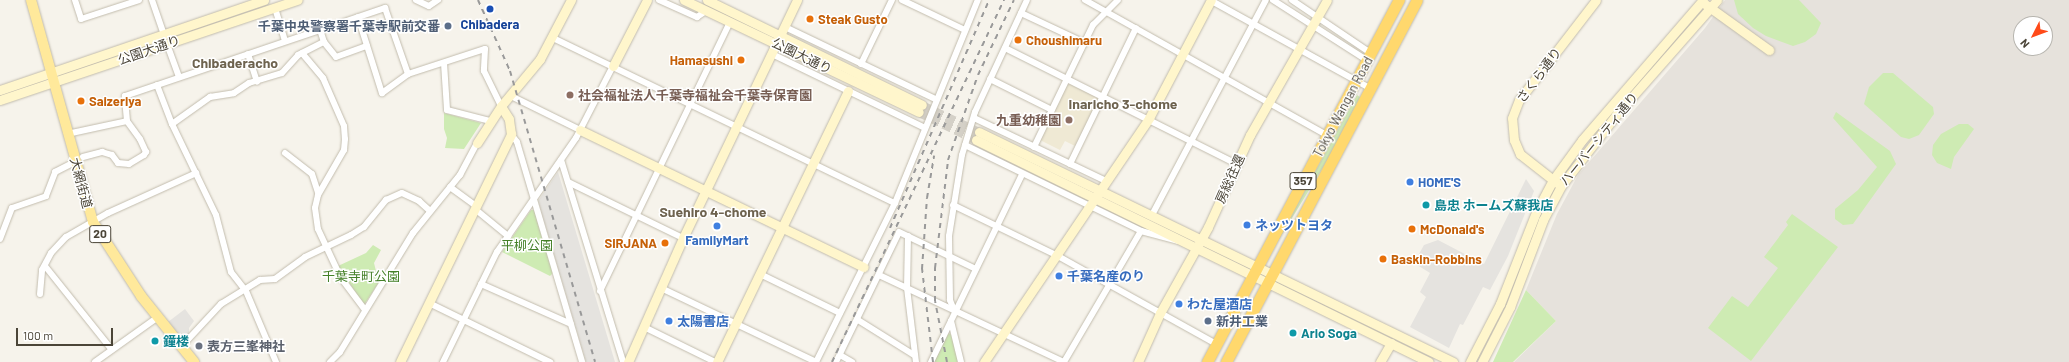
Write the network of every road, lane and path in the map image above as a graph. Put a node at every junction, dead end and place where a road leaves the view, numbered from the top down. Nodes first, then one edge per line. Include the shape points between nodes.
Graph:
1 (31, 0) edge
2 (75, 0) edge
3 (114, 0) edge
4 (139, 0) edge
5 (152, 0) edge
6 (264, 0) edge
7 (298, 0) edge
8 (416, 0) edge
9 (438, 0) edge
10 (571, 0) edge
11 (647, 0) edge
12 (659, 0) edge
13 (684, 0) edge
14 (707, 0) edge
15 (797, 0) edge
16 (892, 0) edge
17 (902, 0) edge
18 (978, 0) edge
19 (1027, 0) edge
20 (1086, 0) edge
21 (1118, 0) edge
22 (1210, 0) edge
23 (1266, 0) edge
24 (1273, 0) edge
25 (1292, 0) edge
26 (1328, 0) edge
27 (1399, 0) edge
28 (1417, 0) edge
29 (1596, 0) edge
30 (1702, 0) edge
31 (1717, 0) edge
32 (116, 7) junction
33 (275, 8) junction
34 (1710, 8) junction
35 (706, 10) junction
36 (1108, 11) junction
37 (1021, 13) junction
38 (358, 17) junction
39 (1318, 17) junction
40 (730, 22) junction
41 (1252, 25) junction
42 (1313, 26) junction
43 (784, 27) junction
44 (1136, 28) junction
45 (320, 30) junction
46 (965, 30) junction
47 (164, 34) junction
48 (553, 38) junction
49 (778, 40) junction
50 (285, 41) junction
51 (324, 42) junction
52 (1085, 43) junction
53 (168, 44) junction
54 (367, 46) junction
55 (1005, 48) junction
56 (1769, 50) dead end
57 (1298, 51) junction
58 (302, 53) junction
59 (248, 54) junction
60 (772, 54) junction
61 (1183, 55) junction
62 (1370, 57) junction
63 (444, 63) junction
64 (861, 64) junction
65 (613, 66) junction
66 (51, 72) junction
67 (408, 74) junction
68 (178, 77) junction
69 (1224, 78) junction
70 (1068, 79) junction
71 (990, 80) junction
72 (1357, 81) junction
73 (54, 82) junction
74 (257, 82) junction
75 (157, 85) junction
76 (1371, 89) junction
77 (0, 90) edge
78 (848, 91) junction
79 (511, 96) junction
80 (1103, 96) junction
81 (935, 99) junction
82 (0, 100) edge
83 (1268, 102) junction
84 (690, 104) junction
85 (501, 106) junction
86 (921, 109) tunnel mouth
87 (1052, 110) junction
88 (974, 118) junction
89 (1149, 118) junction
90 (127, 121) junction
91 (490, 121) junction
92 (172, 124) junction
93 (737, 126) junction
94 (925, 128) junction
95 (580, 130) junction
96 (68, 134) junction
97 (510, 134) junction
98 (977, 136) tunnel mouth
99 (1328, 136) junction
100 (1192, 140) junction
101 (477, 143) joint
102 (965, 145) junction
103 (1034, 147) junction
104 (285, 152) dead end
105 (79, 159) junction
106 (561, 160) junction
107 (812, 164) junction
108 (1070, 164) junction
109 (1237, 164) junction
110 (659, 168) junction
111 (196, 173) junction
112 (1022, 175) junction
113 (1552, 180) junction
114 (568, 182) junction
115 (1108, 182) junction
116 (1561, 186) junction
117 (450, 188) junction
118 (706, 191) junction
119 (318, 195) junction
120 (1100, 195) junction
121 (535, 200) junction
122 (894, 203) junction
123 (953, 205) junction
124 (475, 207) junction
125 (1091, 207) junction
126 (429, 210) junction
127 (1152, 215) junction
128 (636, 216) junction
129 (93, 222) junction
130 (996, 227) junction
131 (781, 228) junction
132 (1141, 232) junction
133 (508, 236) junction
134 (908, 236) junction
135 (683, 238) junction
136 (1202, 238) junction
137 (0, 239) edge
138 (1178, 241) junction
139 (324, 247) junction
140 (1195, 249) junction
141 (949, 256) junction
142 (1058, 256) junction
143 (1257, 265) junction
144 (45, 266) junction
145 (864, 267) junction
146 (976, 270) junction
147 (1274, 273) junction
148 (760, 274) junction
149 (879, 274) junction
150 (1251, 277) junction
151 (481, 284) junction
152 (1109, 284) junction
153 (1268, 285) junction
154 (661, 288) junction
155 (907, 288) junction
156 (246, 291) junction
157 (600, 291) junction
158 (40, 294) dead end
159 (429, 303) junction
160 (365, 310) junction
161 (954, 310) junction
162 (840, 313) junction
163 (1160, 313) junction
164 (158, 317) junction
165 (464, 320) junction
166 (858, 320) junction
167 (951, 321) junction
168 (736, 323) junction
169 (571, 324) junction
170 (644, 327) junction
171 (1003, 334) junction
172 (1391, 342) junction
173 (1216, 344) junction
174 (181, 347) junction
175 (112, 350) junction
176 (840, 355) junction
177 (914, 355) junction
178 (95, 362) edge
179 (194, 362) edge
180 (276, 362) edge
181 (330, 362) edge
182 (400, 362) edge
183 (443, 362) edge
184 (550, 362) edge
185 (582, 362) edge
186 (622, 362) edge
187 (628, 362) edge
188 (716, 362) edge
189 (836, 362) edge
190 (852, 362) edge
191 (916, 362) edge
192 (931, 362) edge
193 (961, 362) edge
194 (984, 362) edge
195 (1064, 362) edge
196 (1138, 362) edge
197 (1207, 362) edge
198 (1226, 362) edge
199 (1380, 362) edge
200 (1430, 362) edge
201 (1453, 362) edge
202 (1470, 362) edge
203 (1482, 362) edge

1 - 66 main road, 大網街道 / 20
2 - 32 street via 82,19
3 - 32 street
4 - 32 street
5 - 47 street
6 - 47 street, 公園大通り
7 - 33 street, 公園大通り
8 - 9 street via 429,6
10 - 48 street
11 - 65 street
12 - 35 street via 697,17
13 - 35 street, 公園大通り
14 - 49 street, 公園大通り
15 - 43 street
16 - 64 street
17 - 46 street
18 - 46 street
19 - 37 street
20 - 36 street
21 - 36 street
22 - 41 street
22 - 61 street
23 - 41 street
24 - 42 street
25 - 39 street
26 - 39 street, 房総往還
27 - 62 highway, Tokyo Wangan Road / 357
28 - 76 highway, Tokyo Wangan Road / 357
29 - 113 street, さくら通り via 1519,100 1512,114 1516,148 1530,164
30 - 34 street
30 - 113 street, ハーバーシティ通り via 1582,140
31 - 34 street, ハーバーシティ通り
33 - 50 street
33 - 53 street, 公園大通り
34 - 56 street
34 - 116 street, ハーバーシティ通り via 1616,115
35 - 40 street, 公園大通り
36 - 44 street
36 - 52 street via 1094,25
37 - 52 street
37 - 55 street
38 - 45 street
38 - 54 street
38 - 67 street via 385,8
39 - 42 street, 房総往還
39 - 62 street
40 - 49 street, 公園大通り
40 - 84 street
41 - 57 street
41 - 69 street
42 - 57 street, 房総往還
42 - 62 street
43 - 49 street
43 - 64 street
44 - 61 street
44 - 80 street
45 - 50 street
45 - 51 street
46 - 81 street
47 - 66 street, 公園大通り
48 - 65 street
48 - 79 street
49 - 60 street
49 - 86 street, 公園大通り
50 - 59 street
51 - 54 street via 336,57
51 - 58 street
52 - 70 street
53 - 68 street
53 - 73 street, 公園大通り
54 - 67 street via 382,93
55 - 70 street
55 - 71 street
57 - 72 street
57 - 83 street, 房総往還
58 - 74 street via 286,70
58 - 119 street via 322,78 344,126 344,150
59 - 68 street
59 - 74 street
60 - 78 street
60 - 93 street
61 - 69 street
61 - 89 street
62 - 72 highway, Tokyo Wangan Road / 357
63 - 67 street
63 - 85 street via 485,49 484,71
63 - 91 street via 447,110
64 - 81 street
65 - 84 street
65 - 95 street
66 - 73 main road, 大網街道 / 20
66 - 77 street, 公園大通り
68 - 75 street
69 - 83 street
69 - 100 street
70 - 80 street
70 - 87 street
71 - 87 street
71 - 88 street
72 - 76 street
72 - 99 highway, Tokyo Wangan Road / 357
73 - 82 street, 公園大通り
73 - 96 main road, 大網街道 / 20
74 - 92 street via 234,93 210,97
75 - 90 street via 125,96
75 - 92 street
76 - 147 highway, Tokyo Wangan Road / 357
78 - 94 street
78 - 107 street
79 - 85 street
79 - 95 street
80 - 89 street
80 - 108 street
81 - 94 street
83 - 99 street
83 - 109 street, 房総往還
84 - 93 street
84 - 110 street
85 - 91 street
85 - 97 street via 509,119
87 - 103 street
88 - 102 street
88 - 103 street
89 - 100 street
89 - 115 street
90 - 96 street
90 - 105 street via 140,139 146,152 144,155 129,164 118,163 112,155 102,152
91 - 101 street
92 - 111 street
93 - 107 street
93 - 118 street
94 - 122 street
95 - 106 street
95 - 110 street
96 - 105 main road, 大網街道 / 20
97 - 121 street via 517,142
97 - 124 street
98 - 120 street
99 - 143 highway, Tokyo Wangan Road / 357
100 - 109 street
100 - 127 street
101 - 117 street
102 - 112 street
102 - 123 street
103 - 108 street
104 - 119 street via 312,174
105 - 129 main road, 大網街道 / 20
105 - 137 street via 55,172 46,196 12,208
106 - 114 street
106 - 121 street
107 - 122 street
107 - 131 street
108 - 115 street
109 - 136 street, 房総往還
110 - 118 street
110 - 128 street
111 - 129 street
111 - 156 street via 216,215 231,272
112 - 125 street
112 - 130 street
113 - 116 street, さくら通り
113 - 202 street, ハーバーシティ通り via 1536,212 1500,304
114 - 128 street
114 - 157 street
115 - 120 street
116 - 203 street, ハーバーシティ通り via 1543,220 1510,306
117 - 124 street
117 - 126 street
118 - 131 street
118 - 135 street
119 - 139 street via 315,208
120 - 125 street
120 - 127 street
120 - 138 street
121 - 133 street
121 - 169 street
122 - 145 street
123 - 130 street
123 - 141 street
124 - 133 street
124 - 159 street
125 - 132 street
125 - 142 street
126 - 139 street via 402,193 394,195 386,200 364,227
126 - 160 street
127 - 136 street
128 - 135 street
128 - 157 street
129 - 144 street via 66,237
129 - 164 main road, 大網街道 / 20 via 117,262
130 - 142 street
130 - 146 street
131 - 145 street
131 - 148 street
132 - 138 street
132 - 152 street
133 - 151 street
134 - 141 street
134 - 149 street via 899,232
134 - 155 street
135 - 154 street
136 - 140 street, 房総往還
136 - 143 street
138 - 140 street
139 - 156 street via 305,257 275,279 260,280
139 - 160 street via 345,284
140 - 150 street
140 - 163 street, 房総往還
141 - 146 street
141 - 161 street via 950,300
142 - 152 street
142 - 171 street
143 - 147 street
143 - 150 highway, Tokyo Wangan Road / 357
144 - 158 street
144 - 175 street
145 - 162 street
146 - 161 street
147 - 153 highway, Tokyo Wangan Road / 357
147 - 201 street
148 - 162 street
148 - 168 street
149 - 155 street
149 - 166 street
150 - 153 street
150 - 173 highway, Tokyo Wangan Road / 357
151 - 165 street
151 - 169 street
152 - 163 street
152 - 195 street
153 - 172 street via 1341,316
153 - 198 highway, Tokyo Wangan Road / 357
154 - 168 street
154 - 170 street
155 - 161 street
155 - 177 street
156 - 174 street via 221,304
156 - 180 street
157 - 186 street
159 - 165 street
159 - 182 street
160 - 181 street
161 - 167 street
161 - 171 street
162 - 168 street via 816,362
163 - 173 street
163 - 196 street, 房総往還
164 - 174 main road, 大網街道 / 20
164 - 175 street
165 - 183 street
165 - 184 street
166 - 176 street
166 - 177 street
167 - 192 street
167 - 193 street
168 - 188 street
169 - 185 street
170 - 187 street
170 - 188 street
171 - 194 street
171 - 195 street
172 - 199 street
172 - 200 street
173 - 197 highway, Tokyo Wangan Road / 357
174 - 179 main road, 大網街道 / 20
175 - 178 street
176 - 189 street
176 - 190 street
177 - 191 street

